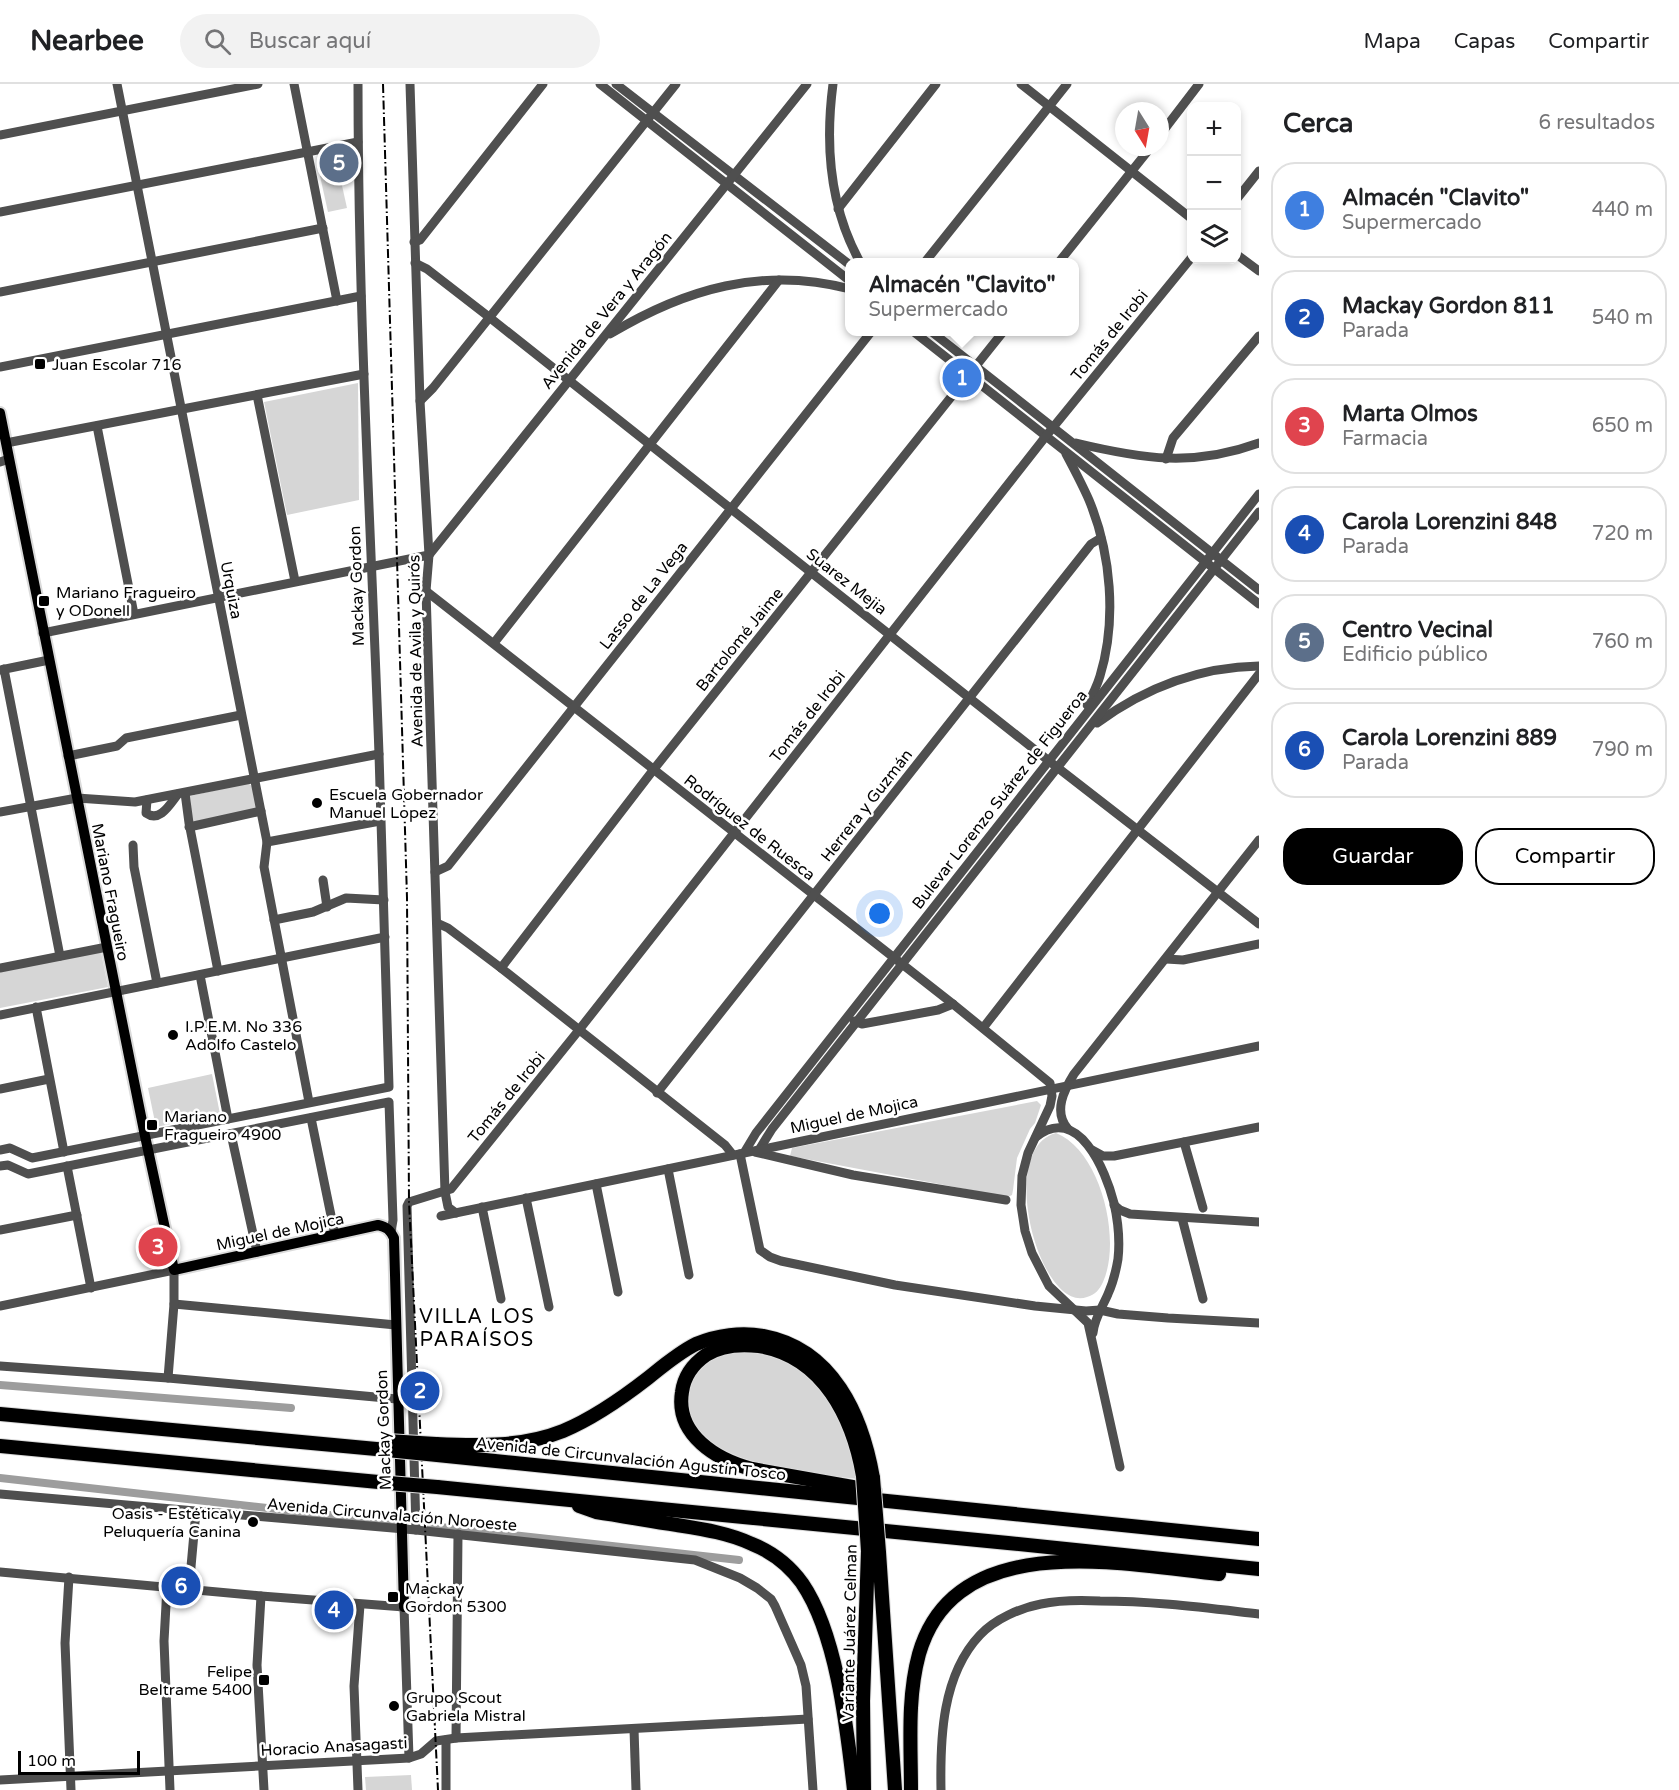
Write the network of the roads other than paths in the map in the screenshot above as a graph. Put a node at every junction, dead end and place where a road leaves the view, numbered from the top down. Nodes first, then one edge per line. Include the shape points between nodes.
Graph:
1 (117, 84) edge
2 (258, 84) edge
3 (294, 84) edge
4 (358, 84) edge
5 (410, 84) edge
6 (543, 84) edge
7 (600, 84) edge
8 (616, 84) edge
9 (676, 84) edge
10 (807, 84) edge
11 (833, 84) edge
12 (936, 84) edge
13 (1021, 84) edge
14 (1067, 84) edge
15 (1199, 84) edge
16 (1050, 107) junction
17 (123, 111) junction
18 (650, 117) junction
19 (1169, 123) edge
20 (0, 135) edge
21 (358, 142) junction
22 (308, 152) junction
23 (1143, 156) edge
24 (1132, 171) junction
25 (1259, 171) edge
26 (731, 180) junction
27 (137, 185) junction
28 (1241, 194) edge
29 (838, 209) junction
30 (0, 212) edge
31 (1187, 216) edge
32 (323, 228) junction
33 (414, 242) junction
34 (858, 258) edge
35 (928, 258) edge
36 (1062, 258) edge
37 (1241, 258) edge
38 (1187, 261) edge
39 (152, 262) junction
40 (845, 262) edge
41 (415, 263) junction
42 (1259, 271) edge
43 (845, 278) edge
44 (779, 280) junction
45 (845, 289) edge
46 (0, 292) edge
47 (361, 296) junction
48 (337, 301) junction
49 (489, 317) junction
50 (167, 335) junction
51 (868, 336) edge
52 (919, 336) edge
53 (937, 336) edge
54 (1000, 336) edge
55 (1259, 336) edge
56 (603, 338) junction
57 (975, 367) junction
58 (0, 368) edge
59 (364, 374) junction
60 (969, 375) junction
61 (569, 380) junction
62 (257, 395) junction
63 (420, 401) junction
64 (181, 409) junction
65 (0, 413) edge
66 (97, 426) junction
67 (1053, 428) junction
68 (1046, 436) junction
69 (1073, 442) junction
70 (6, 443) junction
71 (1259, 443) edge
72 (650, 445) junction
73 (1064, 450) junction
74 (1166, 459) junction
75 (4, 460) edge
76 (1259, 494) edge
77 (731, 508) junction
78 (1259, 512) edge
79 (1101, 538) junction
80 (1212, 553) junction
81 (429, 555) junction
82 (1222, 560) junction
83 (1205, 562) junction
84 (370, 566) junction
85 (1214, 569) junction
86 (812, 572) junction
87 (295, 582) junction
88 (1259, 590) edge
89 (426, 591) junction
90 (218, 597) junction
91 (1259, 604) edge
92 (134, 614) junction
93 (43, 633) junction
94 (890, 633) junction
95 (494, 644) junction
96 (49, 660) junction
97 (1259, 666) edge
98 (2, 669) edge
99 (1259, 674) edge
100 (970, 697) junction
101 (573, 706) junction
102 (241, 715) junction
103 (1080, 721) junction
104 (1088, 730) junction
105 (379, 754) junction
106 (68, 756) junction
107 (1053, 764) junction
108 (654, 769) junction
109 (254, 779) junction
110 (182, 794) junction
111 (77, 798) junction
112 (147, 800) junction
113 (32, 806) junction
114 (261, 811) junction
115 (0, 812) edge
116 (380, 821) junction
117 (189, 827) junction
118 (1138, 829) junction
119 (734, 834) junction
120 (1259, 840) edge
121 (267, 842) junction
122 (133, 845) dead end
123 (435, 872) junction
124 (323, 880) dead end
125 (1218, 892) junction
126 (813, 896) junction
127 (384, 900) junction
128 (327, 907) junction
129 (274, 920) junction
130 (436, 923) junction
131 (1259, 924) edge
132 (384, 937) junction
133 (1259, 944) edge
134 (106, 947) junction
135 (60, 956) junction
136 (281, 958) junction
137 (893, 958) junction
138 (1166, 959) junction
139 (901, 964) junction
140 (0, 968) edge
141 (501, 969) junction
142 (218, 971) junction
143 (200, 975) junction
144 (157, 983) junction
145 (116, 992) junction
146 (953, 1004) junction
147 (36, 1007) junction
148 (0, 1015) edge
149 (847, 1016) junction
150 (857, 1023) junction
151 (983, 1028) junction
152 (579, 1030) junction
153 (1259, 1046) edge
154 (49, 1079) junction
155 (1068, 1085) junction
156 (0, 1089) edge
157 (1052, 1089) junction
158 (657, 1093) junction
159 (309, 1102) junction
160 (311, 1118) junction
161 (228, 1119) junction
162 (1259, 1126) edge
163 (1068, 1129) junction
164 (231, 1134) junction
165 (145, 1136) junction
166 (1035, 1138) junction
167 (1184, 1142) junction
168 (0, 1150) edge
169 (1091, 1150) junction
170 (148, 1151) junction
171 (64, 1152) junction
172 (746, 1153) junction
173 (1114, 1156) junction
174 (0, 1166) edge
175 (67, 1166) junction
176 (668, 1169) junction
177 (1106, 1177) junction
178 (596, 1184) junction
179 (1021, 1187) junction
180 (445, 1192) junction
181 (526, 1198) junction
182 (1006, 1200) junction
183 (1114, 1205) junction
184 (482, 1207) junction
185 (1203, 1208) dead end
186 (456, 1213) junction
187 (1130, 1214) junction
188 (77, 1215) junction
189 (441, 1216) dead end
190 (1022, 1216) junction
191 (1182, 1218) junction
192 (407, 1220) junction
193 (1259, 1222) edge
194 (392, 1226) junction
195 (1118, 1229) junction
196 (0, 1230) edge
197 (335, 1235) junction
198 (256, 1252) junction
199 (174, 1270) junction
200 (689, 1275) dead end
201 (1049, 1286) junction
202 (91, 1288) junction
203 (618, 1292) dead end
204 (1108, 1295) junction
205 (501, 1299) dead end
206 (1203, 1299) dead end
207 (174, 1304) junction
208 (0, 1306) edge
209 (1035, 1306) junction
210 (549, 1307) dead end
211 (1074, 1309) junction
212 (1101, 1310) junction
213 (1118, 1314) junction
214 (1259, 1323) edge
215 (396, 1324) junction
216 (1093, 1338) junction
217 (0, 1366) edge
218 (168, 1378) junction
219 (397, 1400) junction
220 (0, 1414) edge
221 (0, 1446) edge
222 (437, 1449) junction
223 (1120, 1467) dead end
224 (868, 1477) junction
225 (0, 1494) edge
226 (554, 1498) junction
227 (917, 1504) junction
228 (196, 1511) junction
229 (402, 1529) junction
230 (416, 1530) junction
231 (458, 1534) junction
232 (1259, 1539) edge
233 (873, 1551) junction
234 (1259, 1569) edge
235 (0, 1572) edge
236 (1259, 1574) edge
237 (69, 1578) junction
238 (167, 1587) junction
239 (189, 1589) junction
240 (261, 1596) junction
241 (360, 1605) junction
242 (404, 1607) junction
243 (1259, 1614) edge
244 (808, 1719) junction
245 (634, 1729) junction
246 (451, 1739) junction
247 (409, 1758) junction
248 (357, 1762) junction
249 (263, 1766) junction
250 (169, 1770) junction
251 (70, 1775) junction
252 (0, 1780) edge
253 (71, 1790) edge
254 (170, 1790) edge
255 (264, 1790) edge
256 (358, 1790) edge
257 (446, 1790) edge
258 (636, 1790) edge
259 (813, 1790) edge
260 (854, 1790) edge
261 (864, 1790) edge
262 (895, 1790) edge
263 (911, 1790) edge
264 (941, 1790) edge

1 - 17 street, Urquiza
2 - 17 street
3 - 22 street
4 - 21 street, Mackay Gordon
5 - 33 street, Avenida de Avila y Quirós
6 - 33 street via 420,240
7 - 18 street
8 - 18 street
9 - 18 street
10 - 26 street, Avenida de Vera y Aragón
11 - 29 street via 831,181
12 - 29 street
13 - 16 street
14 - 16 street
15 - 19 street
16 - 24 street
16 - 35 street
17 - 20 street
17 - 27 street, Urquiza
18 - 26 street
18 - 49 street
21 - 22 street
21 - 47 street, Mackay Gordon
22 - 27 street
22 - 32 street
23 - 24 street
24 - 31 street
24 - 36 street
25 - 28 street
26 - 40 street
26 - 43 street
26 - 56 street, Avenida de Vera y Aragón
27 - 30 street
27 - 39 street, Urquiza
29 - 34 street
32 - 39 street
32 - 48 street
33 - 41 street, Avenida de Avila y Quirós
37 - 42 street
38 - 67 street, Tomás de Irobi
39 - 46 street
39 - 50 street, Urquiza
41 - 49 street, Suarez Mejia
41 - 63 street, Avenida de Avila y Quirós
44 - 45 street
44 - 56 street via 734,284 673,301
44 - 72 street
47 - 48 street
47 - 59 street, Mackay Gordon
48 - 50 street
49 - 61 street, Suarez Mejia
49 - 63 street
50 - 58 street
50 - 64 street, Urquiza
51 - 77 street, Lasso de La Vega
52 - 60 street
53 - 57 street
54 - 57 street, Bartolomé Jaime
55 - 74 street via 1173,438
56 - 61 street, Avenida de Vera y Aragón
57 - 60 street, Bartolomé Jaime
57 - 67 street
59 - 62 street
59 - 84 street, Mackay Gordon
60 - 68 street
60 - 86 street, Bartolomé Jaime
61 - 72 street, Suarez Mejia
61 - 81 street, Avenida de Vera y Aragón
62 - 64 street
62 - 87 street
63 - 81 street, Avenida de Avila y Quirós
64 - 66 street
64 - 90 street, Urquiza
65 - 70 main road, Mariano Fragueiro
66 - 70 street
66 - 92 street
67 - 68 street, Tomás de Irobi
67 - 69 street
68 - 73 street
68 - 94 street, Tomás de Irobi
69 - 74 street
69 - 80 street
70 - 75 main road, Mariano Fragueiro
71 - 74 street via 1214,456
72 - 77 street, Suarez Mejia
72 - 95 street
73 - 79 street via 1089,500
73 - 83 street
75 - 93 main road, Mariano Fragueiro
76 - 80 street, Bulevar Lorenzo Suárez de Figueroa
77 - 86 street, Suarez Mejia
77 - 101 street, Lasso de La Vega
78 - 82 street, Bulevar Lorenzo Suárez de Figueroa
79 - 100 street, Herrera y Guzmán via 1091,544
79 - 103 street via 1108,580 1107,639 1100,679
80 - 82 street
80 - 83 street, Bulevar Lorenzo Suárez de Figueroa
81 - 84 street
81 - 89 street, Avenida de Avila y Quirós
82 - 85 street, Bulevar Lorenzo Suárez de Figueroa
82 - 88 street
83 - 85 street
83 - 103 street, Bulevar Lorenzo Suárez de Figueroa
84 - 87 street
84 - 105 street, Mackay Gordon
85 - 91 street
85 - 104 street, Bulevar Lorenzo Suárez de Figueroa
86 - 94 street, Suarez Mejia
86 - 108 street, Bartolomé Jaime
87 - 90 street
89 - 95 street, Rodríguez de Ruesca
89 - 123 street, Avenida de Avila y Quirós
90 - 92 street
90 - 102 street, Urquiza
92 - 93 street
93 - 96 main road, Mariano Fragueiro
94 - 100 street, Suarez Mejia
94 - 119 street, Tomás de Irobi
95 - 101 street, Rodríguez de Ruesca
96 - 98 street
96 - 106 main road, Mariano Fragueiro
97 - 104 street via 1223,668 1168,683 1129,702
98 - 113 street
99 - 118 street
100 - 107 street, Suarez Mejia
100 - 126 street, Herrera y Guzmán
101 - 108 street, Rodríguez de Ruesca
101 - 123 street, Lasso de La Vega via 448,866
102 - 106 street via 126,738 117,747
102 - 109 street, Urquiza
103 - 107 street, Bulevar Lorenzo Suárez de Figueroa
104 - 107 street, Bulevar Lorenzo Suárez de Figueroa
105 - 109 street
105 - 116 street, Mackay Gordon
106 - 111 main road, Mariano Fragueiro
107 - 118 street, Suarez Mejia
107 - 137 street, Bulevar Lorenzo Suárez de Figueroa
107 - 139 street, Bulevar Lorenzo Suárez de Figueroa
108 - 119 street, Rodríguez de Ruesca
108 - 141 street, Bartolomé Jaime
109 - 110 street
109 - 114 street, Urquiza
110 - 112 street
110 - 112 street via 156,816 146,813
110 - 117 street
111 - 112 street
111 - 113 street
111 - 134 main road, Mariano Fragueiro
113 - 115 street
113 - 135 street
114 - 117 street
114 - 121 street, Urquiza
116 - 121 street
116 - 127 street, Mackay Gordon
117 - 142 street
118 - 125 street, Suarez Mejia
118 - 151 street
119 - 126 street, Rodríguez de Ruesca
119 - 152 street, Tomás de Irobi
120 - 125 street
121 - 129 street, Urquiza via 264,867
122 - 144 street
123 - 130 street, Avenida de Avila y Quirós
124 - 128 street
125 - 131 street, Suarez Mejia
125 - 138 street
126 - 137 street, Rodríguez de Ruesca
126 - 158 street, Herrera y Guzmán
127 - 128 street via 353,897
127 - 132 street, Mackay Gordon
128 - 129 street
129 - 136 street, Urquiza
130 - 141 street
130 - 180 street, Avenida de Avila y Quirós
132 - 136 street
132 - 159 street, Mackay Gordon via 389,1087
133 - 138 street via 1183,960
134 - 135 street
134 - 145 main road, Mariano Fragueiro
135 - 140 street
136 - 142 street
136 - 159 street, Urquiza
137 - 139 street, Rodríguez de Ruesca
137 - 149 street, Bulevar Lorenzo Suárez de Figueroa
138 - 155 street
139 - 146 street, Rodríguez de Ruesca
139 - 150 street, Bulevar Lorenzo Suárez de Figueroa
141 - 152 street
142 - 143 street
143 - 144 street
143 - 161 street
144 - 145 street
145 - 147 street
145 - 165 main road, Mariano Fragueiro
146 - 150 street
146 - 151 street, Rodríguez de Ruesca
147 - 148 street
147 - 154 street
149 - 150 street
149 - 172 street, Bulevar Lorenzo Suárez de Figueroa via 756,1133
150 - 172 street, Bulevar Lorenzo Suárez de Figueroa via 772,1129
151 - 157 street, Rodríguez de Ruesca via 1046,1078
152 - 158 street
152 - 180 street, Tomás de Irobi
153 - 155 street, Miguel de Mojica
154 - 156 street
154 - 171 street
155 - 157 street, Miguel de Mojica
155 - 163 street via 1060,1109
157 - 166 street via 1050,1106
157 - 172 street, Miguel de Mojica
158 - 172 street via 725,1145
159 - 161 street
160 - 164 street
160 - 194 street, Mackay Gordon via 389,1102
160 - 197 street
161 - 165 street
162 - 167 street
163 - 166 street via 1051,1128
163 - 169 street
164 - 170 street
164 - 198 street
165 - 170 main road, Mariano Fragueiro
165 - 171 street
166 - 179 street
167 - 173 street
167 - 185 street
168 - 171 street via 10,1148 32,1158
169 - 173 street
169 - 177 street
170 - 175 street
170 - 199 main road, Mariano Fragueiro
172 - 176 street, Miguel de Mojica
172 - 182 street
172 - 209 street via 759,1246 770,1257 895,1285
173 - 177 street via 1106,1163
174 - 175 street via 8,1165 28,1174
175 - 188 street
176 - 178 street, Miguel de Mojica
176 - 200 street
177 - 183 street
178 - 181 street, Miguel de Mojica
178 - 203 street
179 - 182 street via 1013,1198
179 - 190 street
180 - 186 street, Avenida de Avila y Quirós via 448,1207
180 - 192 street via 409,1202
181 - 184 street, Miguel de Mojica
181 - 210 street
182 - 190 street via 1016,1205
183 - 187 street
183 - 195 street
184 - 186 street, Miguel de Mojica
184 - 205 street
186 - 189 street, Miguel de Mojica
187 - 191 street
187 - 195 street via 1120,1221
188 - 196 street
188 - 202 street
190 - 201 street via 1030,1247
191 - 193 street
191 - 206 street
192 - 194 street
192 - 230 street
194 - 197 main road, Miguel de Mojica via 378,1225
194 - 215 main road, Mackay Gordon
195 - 204 street via 1116,1267
197 - 198 main road, Miguel de Mojica
198 - 199 main road, Miguel de Mojica
199 - 202 street
199 - 207 street, Mariano Fragueiro
201 - 209 street via 1048,1298
201 - 211 street
202 - 208 street
204 - 212 street
204 - 213 street via 1110,1307
207 - 215 street
207 - 218 street, Mariano Fragueiro
209 - 211 street
211 - 212 street
211 - 216 street via 1088,1323
212 - 213 street
212 - 216 street
213 - 214 street
215 - 219 main road, Mackay Gordon
216 - 223 street
217 - 218 street
218 - 219 street
219 - 229 main road, Mackay Gordon
220 - 222 highway, Avenida de Circunvalación Agustín Tosco, bridge
221 - 226 highway, bridge
222 - 224 highway via 549,1436 608,1408 698,1344 731,1335 756,1335 792,1345 811,1356 832,1377 859,1423
222 - 227 highway, Avenida de Circunvalación Agustín Tosco
224 - 227 highway via 844,1414 825,1385 799,1361 774,1349 743,1345 714,1350 690,1370 681,1397 683,1415 697,1440 723,1459 752,1469 890,1493
224 - 233 highway, Variante Juárez Celman, bridge
225 - 228 street, Avenida Circunvalación Noroeste
226 - 234 highway
226 - 260 highway via 596,1512 738,1538 785,1564 808,1594 829,1644
227 - 232 highway, Avenida de Circunvalación Agustín Tosco
228 - 229 street, Avenida Circunvalación Noroeste
228 - 239 street
229 - 230 street, Avenida Circunvalación Noroeste
229 - 242 main road, Mackay Gordon
230 - 231 street, Avenida Circunvalación Noroeste
231 - 244 street, Avenida Circunvalación Noroeste via 695,1560 740,1578 771,1599 801,1665 808,1695
231 - 246 street
233 - 261 highway, Variante Juárez Celman via 862,1701
233 - 262 highway, Variante Juárez Celman
235 - 237 street
236 - 263 highway via 1231,1576 1115,1564 1057,1563 999,1571 966,1587 936,1617 919,1655 911,1694
237 - 238 street
237 - 251 street via 65,1643
238 - 239 street
238 - 250 street via 164,1641
239 - 240 street
240 - 241 street
240 - 249 street via 257,1665
241 - 242 street
241 - 248 street via 354,1686
242 - 247 street, Mackay Gordon
243 - 264 street via 1135,1600 1073,1600 1040,1604 997,1621 981,1634 954,1676 945,1710
244 - 245 street, Horacio Anasagasti
244 - 259 street
245 - 246 street, Horacio Anasagasti
245 - 258 street
246 - 247 street, Horacio Anasagasti via 436,1741 421,1754
246 - 257 street
247 - 248 street, Horacio Anasagasti
248 - 249 street, Horacio Anasagasti
248 - 256 street
249 - 250 street, Horacio Anasagasti
249 - 255 street
250 - 251 street, Horacio Anasagasti
250 - 254 street
251 - 252 street, Horacio Anasagasti
251 - 253 street

